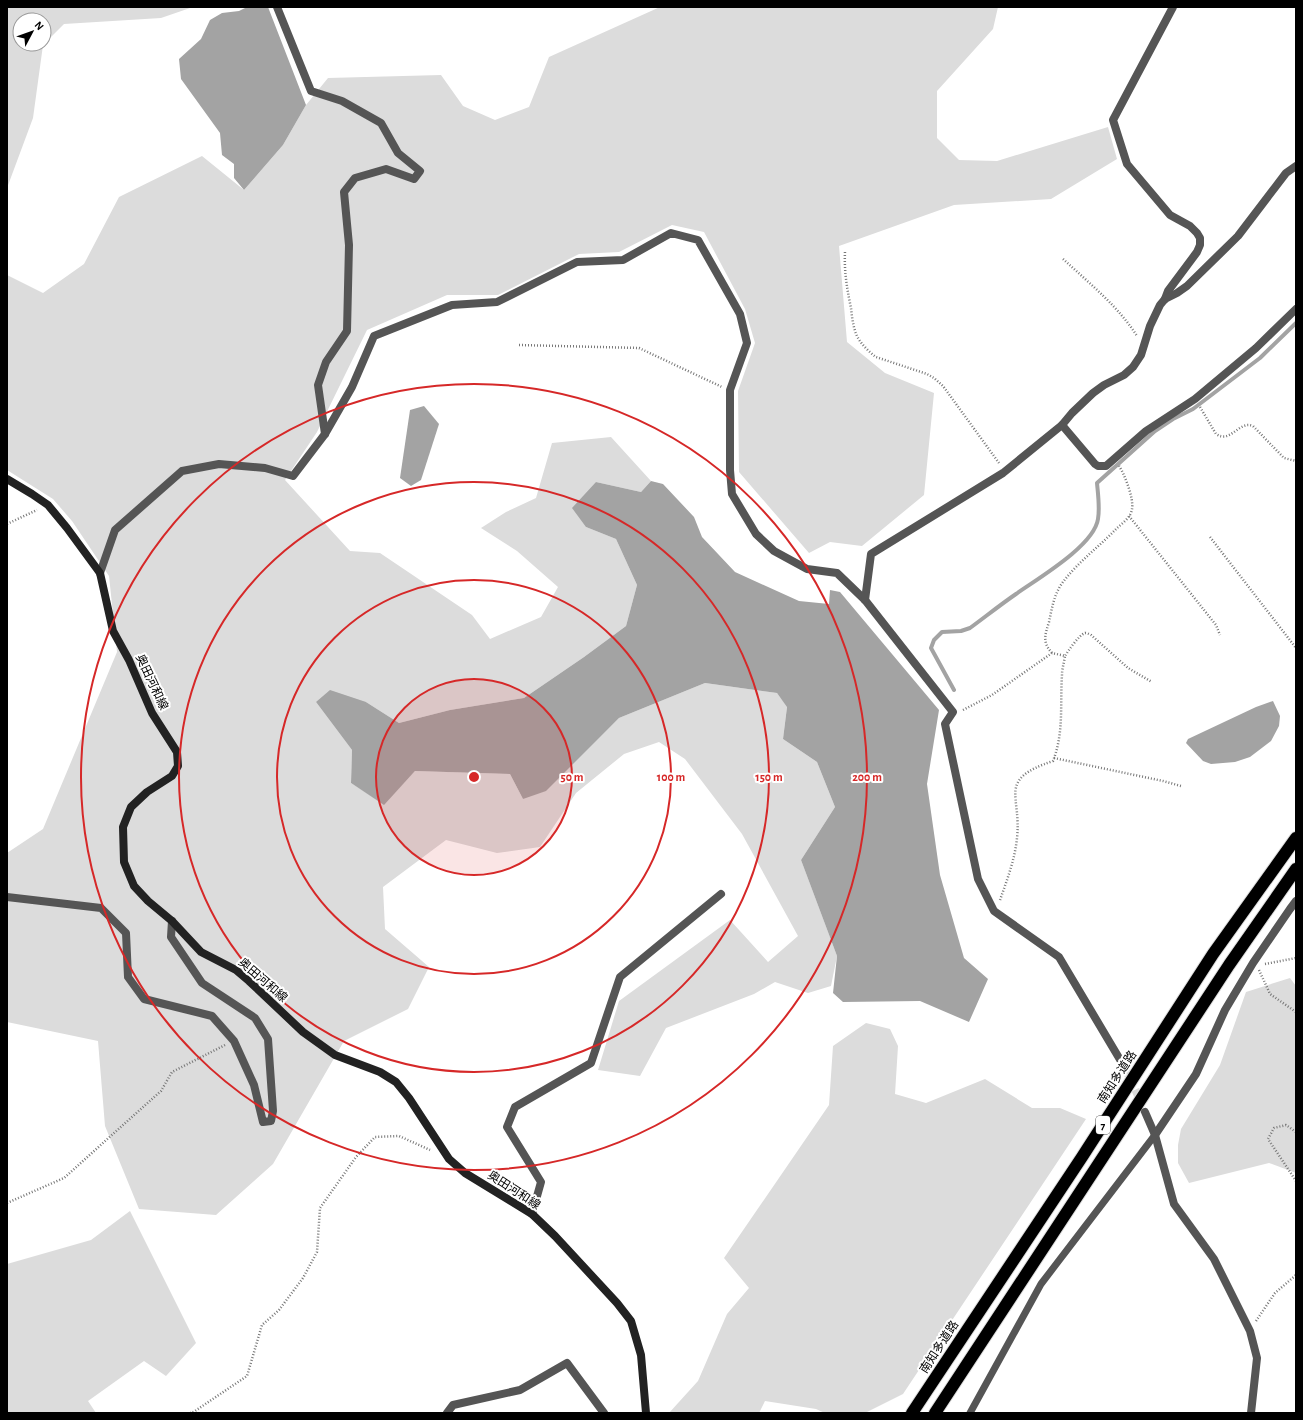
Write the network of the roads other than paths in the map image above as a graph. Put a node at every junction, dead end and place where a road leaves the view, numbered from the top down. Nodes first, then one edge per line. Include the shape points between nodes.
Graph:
1 (277, 7) edge
2 (1173, 7) edge
3 (1296, 166) edge
4 (1165, 299) junction
5 (1296, 309) edge
6 (1062, 425) junction
7 (325, 434) junction
8 (7, 479) edge
9 (100, 574) junction
10 (865, 600) junction
11 (1296, 838) edge
12 (1296, 870) edge
13 (722, 894) dead end
14 (7, 897) edge
15 (1296, 902) edge
16 (172, 921) junction
17 (1125, 1068) tunnel mouth
18 (1145, 1112) tunnel mouth
19 (1155, 1135) junction
20 (532, 1214) junction
21 (447, 1413) edge
22 (604, 1413) edge
23 (646, 1413) edge
24 (912, 1413) edge
25 (935, 1413) edge
26 (970, 1413) edge
27 (1251, 1413) edge

1 - 7 street via 311,91 342,101 382,123 398,153 420,172 414,179 386,169 355,178 344,192 349,245 348,331 326,362 318,385
2 - 4 street via 1113,120 1127,164 1170,215 1190,226 1200,238 1197,252 1168,291
3 - 4 street via 1286,173 1238,236 1187,286
4 - 6 street via 1150,326 1141,355 1133,367 1092,393
5 - 6 street via 1256,348 1195,399 1146,431 1106,466 1098,466
6 - 10 street via 1005,471 870,554
7 - 9 street via 293,476 265,468 219,464 182,470 115,530
7 - 10 street via 352,387 374,336 452,305 497,302 577,262 623,260 671,233 698,240 740,314 747,343 730,390 732,494 756,534 774,551 807,569 837,573
8 - 9 main road, 奥田河和線 via 48,505
9 - 16 main road, 奥田河和線 via 113,631 152,713 177,752 178,766 172,776 147,792 131,807 122,827 124,862 134,886
10 - 17 street via 953,712 945,724 978,879 994,911 1059,957
11 - 24 highway, 南知多道路 / 7 via 1213,954
12 - 25 highway, 7 via 1229,965
13 - 20 street via 620,977 591,1063 515,1107 507,1127 541,1182
14 - 16 street via 101,908 126,933 128,977 144,999 212,1016 234,1041 254,1085 263,1122 271,1121 273,1111 268,1039 255,1018 202,983 171,937
15 - 19 street via 1225,1010 1196,1074
16 - 20 main road, 奥田河和線 via 201,952 236,970 303,1032 335,1056 380,1072 396,1082 449,1159 465,1173
18 - 19 street
19 - 26 lane via 1040,1284
19 - 27 street via 1174,1204 1214,1259 1250,1331 1257,1358
20 - 23 main road, 奥田河和線 via 560,1241 632,1322 641,1355
21 - 22 street via 453,1405 520,1390 567,1363

